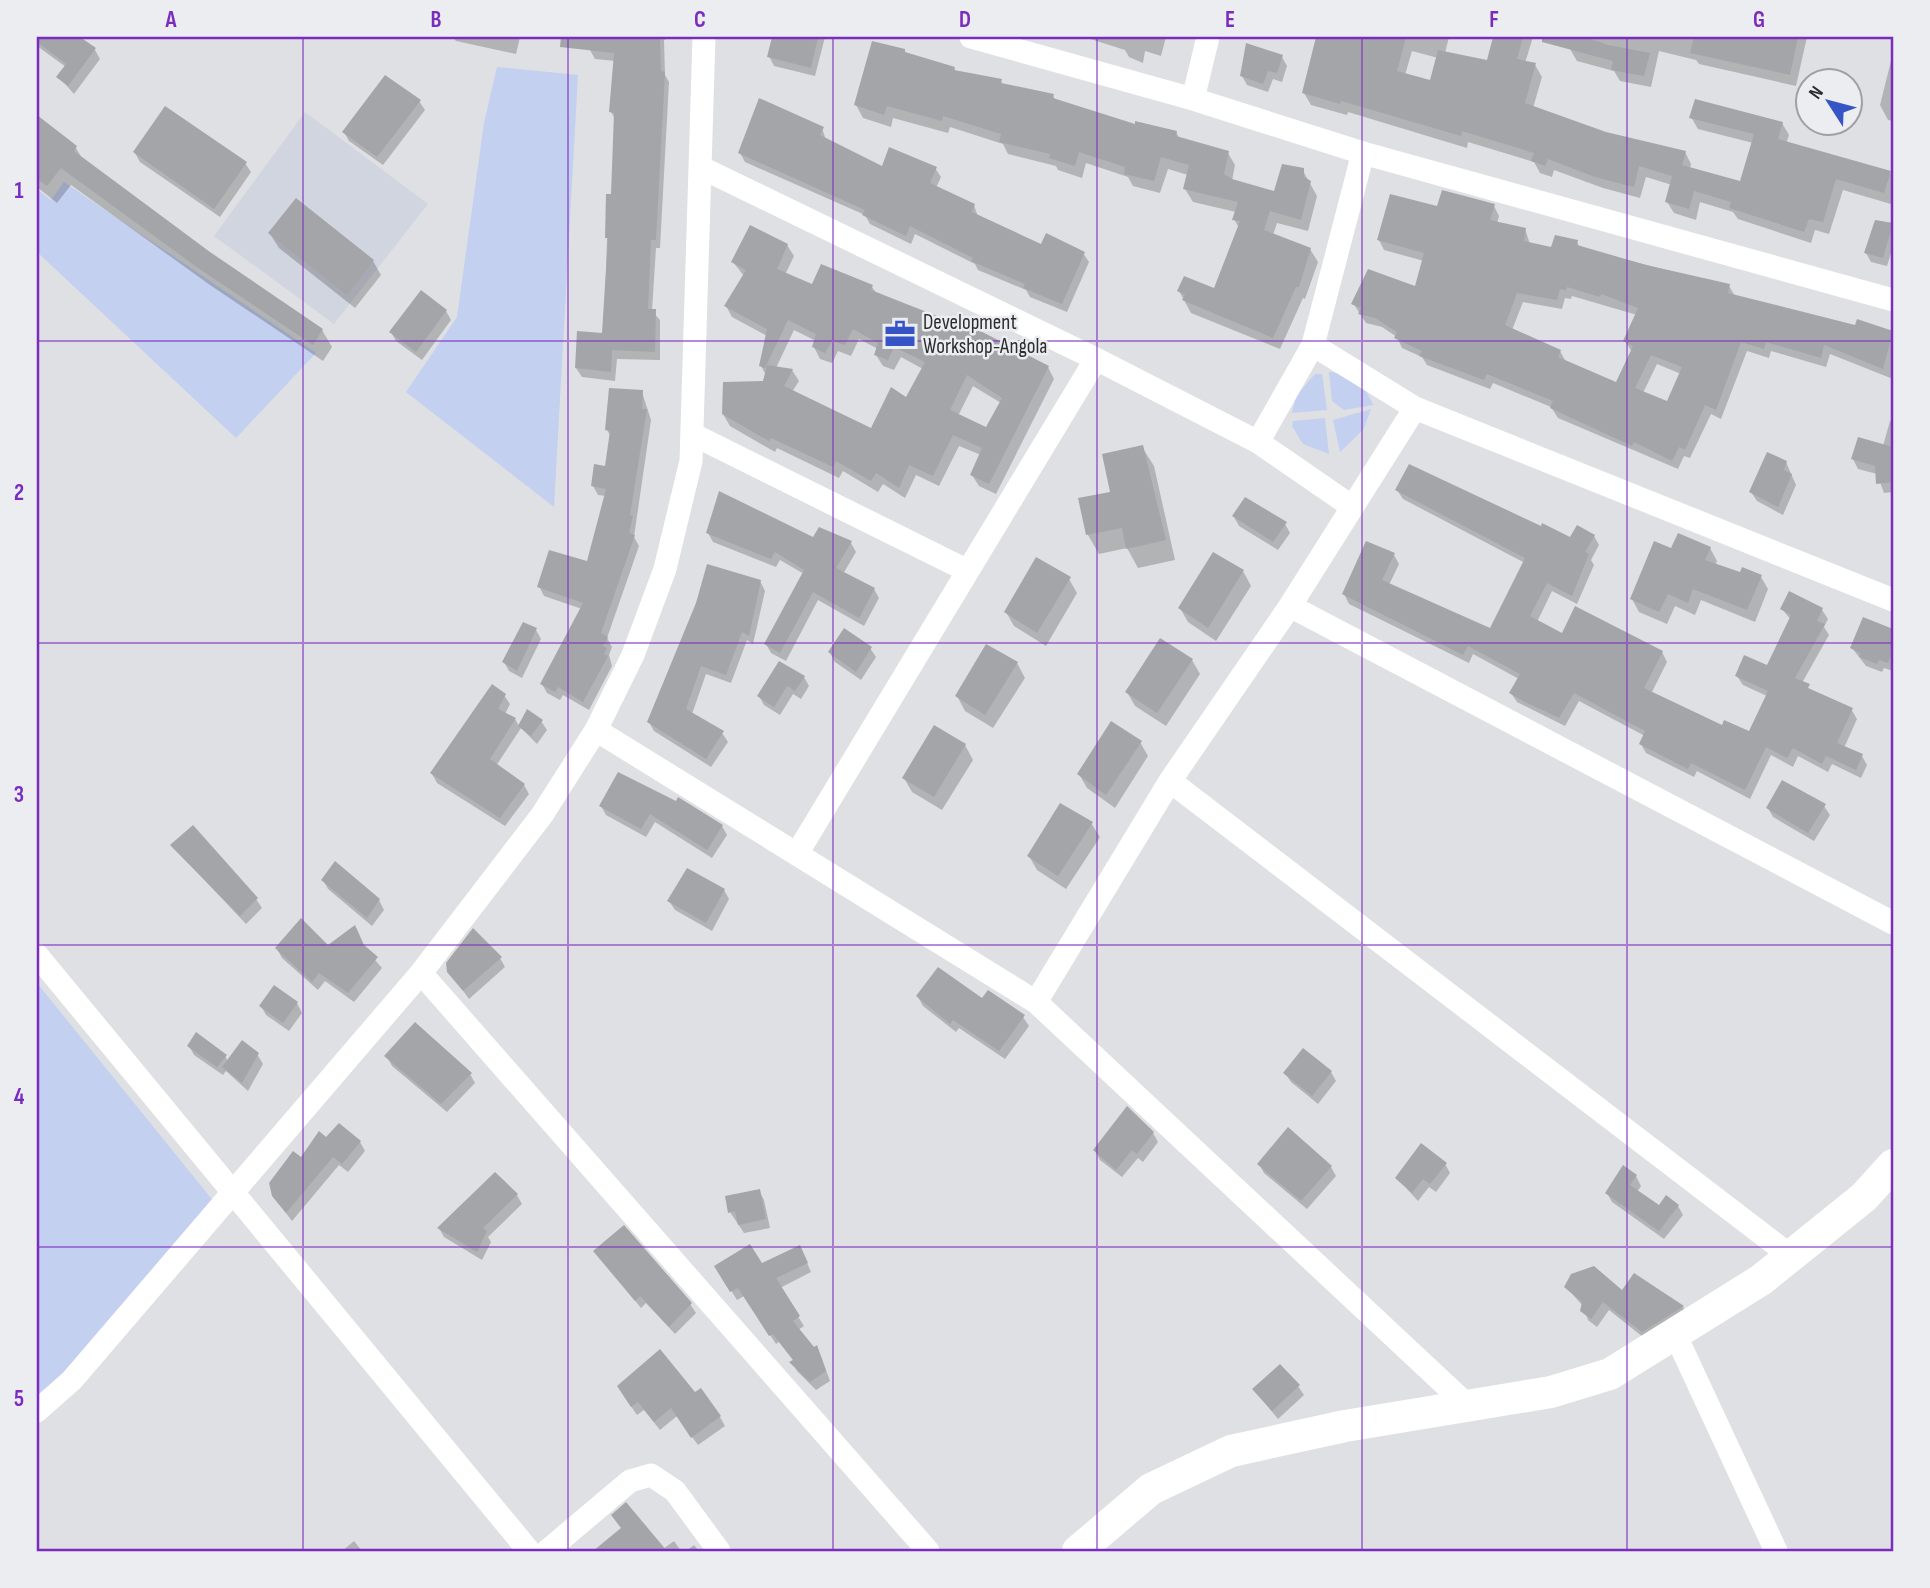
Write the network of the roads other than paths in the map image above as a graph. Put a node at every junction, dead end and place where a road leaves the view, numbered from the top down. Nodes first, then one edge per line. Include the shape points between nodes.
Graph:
1 (704, 37) edge
2 (971, 37) edge
3 (1208, 37) edge
4 (1193, 99) junction
5 (1363, 153) junction
6 (700, 167) junction
7 (1893, 300) edge
8 (1313, 345) junction
9 (1097, 359) junction
10 (1415, 408) junction
11 (692, 434) junction
12 (1258, 442) junction
13 (1351, 506) junction
14 (968, 571) junction
15 (1893, 600) edge
16 (1290, 606) junction
17 (596, 730) junction
18 (1170, 781) junction
19 (798, 852) junction
20 (1893, 923) edge
21 (37, 955) edge
22 (421, 973) junction
23 (1036, 1002) junction
24 (1893, 1165) edge
25 (234, 1190) junction
26 (1792, 1256) junction
27 (1676, 1336) junction
28 (1467, 1405) junction
29 (37, 1411) edge
30 (529, 1551) edge
31 (547, 1551) edge
32 (719, 1551) edge
33 (928, 1551) edge
34 (1078, 1551) edge
35 (1776, 1551) edge

1 - 6 street
2 - 4 street
3 - 4 street
4 - 5 street
5 - 7 street
5 - 8 street
6 - 9 street
6 - 11 street
8 - 10 street
8 - 12 street
9 - 12 street
9 - 14 street
10 - 13 street
10 - 15 street
11 - 14 street
11 - 17 street via 691,461 666,569 633,655
12 - 13 street
13 - 16 street
14 - 19 street
16 - 18 street
16 - 20 street
17 - 19 street
17 - 22 street via 542,815
18 - 23 street
18 - 26 street
19 - 23 street
21 - 25 street
22 - 25 street
22 - 33 street
23 - 28 street
24 - 26 street via 1864,1197
25 - 29 street via 72,1380
25 - 30 street
26 - 27 street
27 - 28 street via 1610,1374 1551,1392
27 - 35 street
28 - 34 street via 1231,1451 1151,1489
31 - 32 street via 630,1481 651,1475 675,1491

